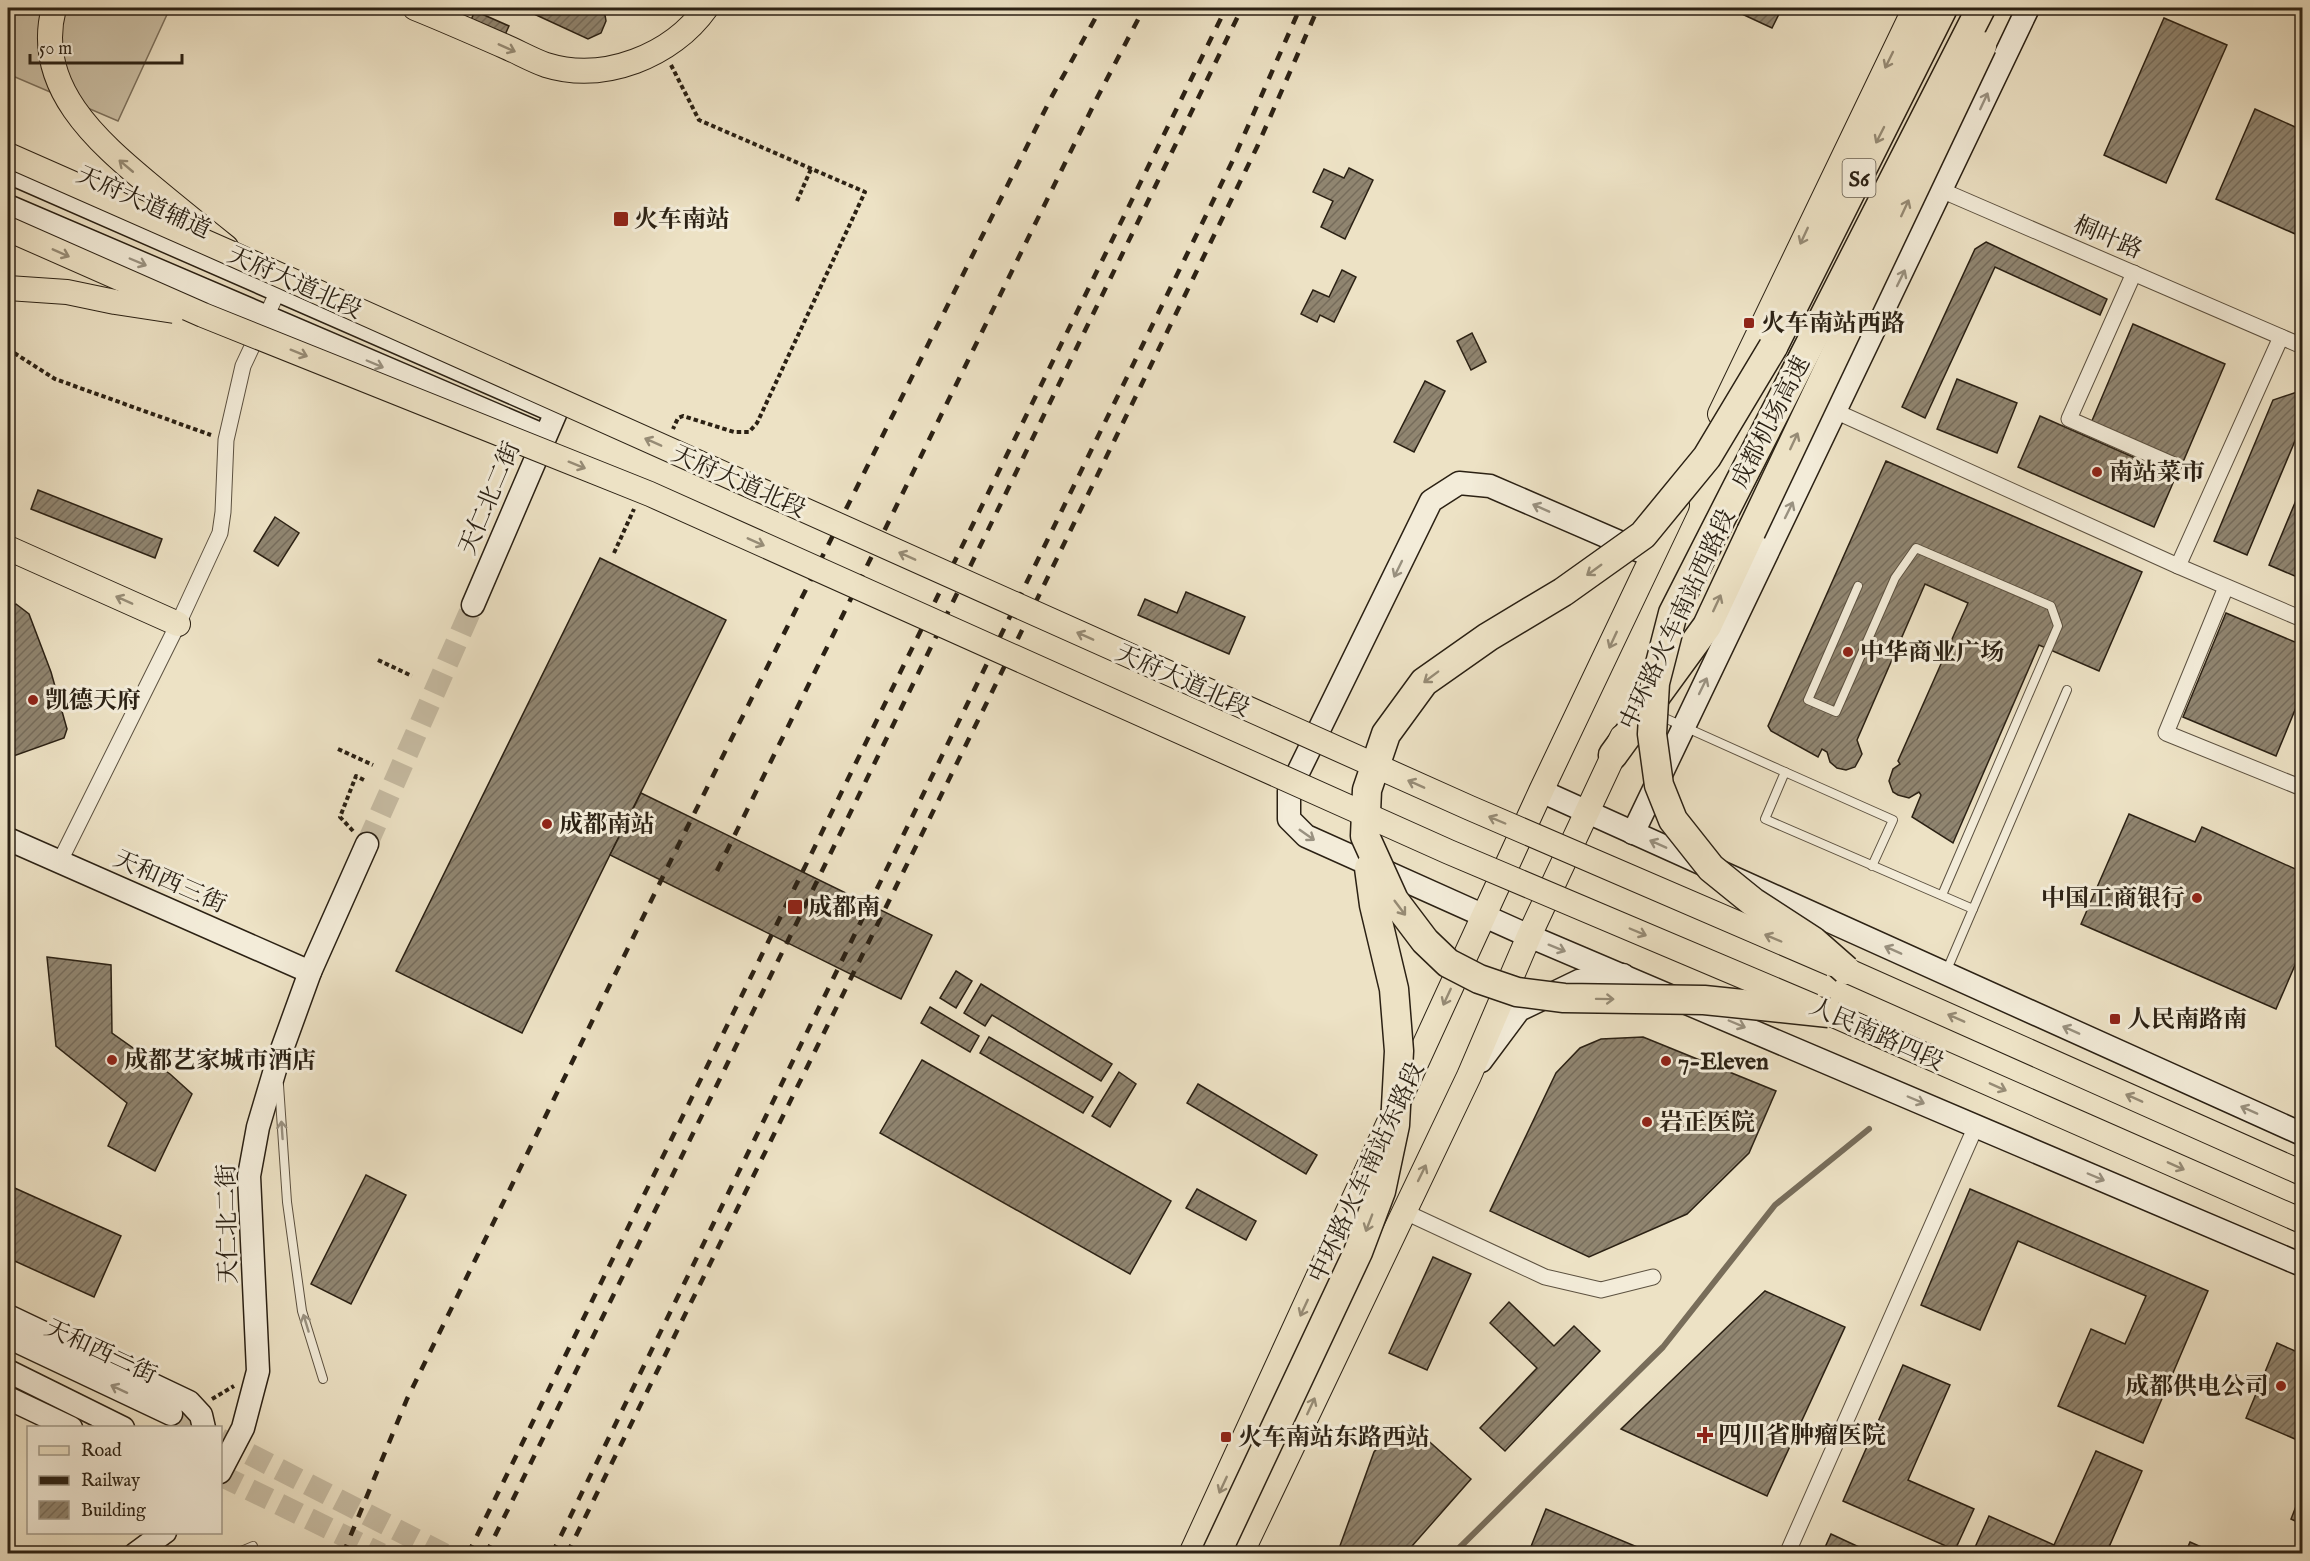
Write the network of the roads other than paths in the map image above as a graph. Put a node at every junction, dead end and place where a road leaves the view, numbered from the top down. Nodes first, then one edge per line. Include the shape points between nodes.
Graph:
1 (54, 8) edge
2 (415, 8) edge
3 (706, 8) edge
4 (1915, 8) edge
5 (1943, 8) edge
6 (1974, 8) edge
7 (1981, 8) edge
8 (1999, 8) edge
9 (2028, 8) edge
10 (8, 155) edge
11 (1895, 170) junction
12 (8, 172) edge
13 (1942, 190) junction
14 (8, 206) edge
15 (8, 229) edge
16 (237, 256) junction
17 (2134, 273) junction
18 (8, 288) edge
19 (278, 291) junction
20 (203, 315) junction
21 (267, 318) junction
22 (2281, 337) junction
23 (2302, 346) edge
24 (1786, 389) junction
25 (556, 412) joint
26 (1836, 413) junction
27 (545, 436) junction
28 (2174, 465) dead end
29 (8, 548) edge
30 (1652, 557) junction
31 (2178, 566) junction
32 (1858, 586) dead end
33 (2226, 587) junction
34 (472, 605) tunnel mouth
35 (2302, 619) edge
36 (178, 624) junction
37 (2067, 690) dead end
38 (1641, 708) junction
39 (1683, 727) junction
40 (1613, 754) joint
41 (1785, 772) junction
42 (2302, 788) edge
43 (1541, 791) junction
44 (1470, 808) joint
45 (1587, 810) junction
46 (1633, 833) junction
47 (1365, 836) junction
48 (8, 838) edge
49 (367, 844) tunnel mouth
50 (1449, 852) joint
51 (60, 861) junction
52 (1872, 866) junction
53 (1942, 895) junction
54 (1973, 909) junction
55 (1484, 916) junction
56 (1529, 936) junction
57 (1846, 970) junction
58 (310, 972) junction
59 (1945, 973) junction
60 (1624, 975) junction
61 (1829, 1013) junction
62 (277, 1063) junction
63 (1468, 1076) junction
64 (1976, 1126) junction
65 (2302, 1134) edge
66 (2302, 1173) edge
67 (1403, 1211) junction
68 (2302, 1221) edge
69 (2302, 1265) edge
70 (1653, 1277) dead end
71 (8, 1316) edge
72 (8, 1337) edge
73 (8, 1371) edge
74 (323, 1379) dead end
75 (8, 1398) edge
76 (171, 1414) tunnel mouth
77 (200, 1418) edge
78 (67, 1426) edge
79 (119, 1426) edge
80 (222, 1468) edge
81 (164, 1534) edge
82 (253, 1546) dead end
83 (135, 1554) edge
84 (234, 1554) edge
85 (1191, 1554) edge
86 (1216, 1554) edge
87 (1241, 1554) edge
88 (1786, 1554) edge

16 -> 1 main road, bridge via 88,130 57,77 51,47
2 -> 3 main road via 547,65 584,70 613,68 646,57 663,48
4 -> 30 main road, 中环路火车南站西路段
5 -> 47 highway, 成都机场高速 / S6, bridge via 1773,347 1707,457 1643,535 1424,682 1386,734 1367,790
6 - 11 main road, 中环路火车南站西路段
7 - 57 highway, 成都机场高速 / S6, bridge via 1673,613 1655,683 1652,734 1659,785 1673,820 1711,868 1753,902 1813,941
38 -> 8 highway, bridge via 1707,626
13 -> 9 street
10 - 16 main road, 天府大道北段, bridge
11 - 13 street, 桐叶路
11 - 24 main road, 中环路火车南站西路段
12 - 19 street, 天府大道辅道
13 - 17 street, 桐叶路
26 -> 13 street
14 -> 21 street
15 -> 20 main road, 天府大道北段, bridge
44 -> 16 main road, 天府大道北段, bridge
17 - 22 street, 桐叶路
17 - 28 street via 2069,419
18 - 20 main road, bridge via 67,292
19 - 21 street
19 - 25 street, 天府大道辅道
20 -> 50 main road, 天府大道北段, bridge via 650,494
21 -> 27 street
21 - 36 street via 243,366 226,440 220,533
22 - 23 street, 桐叶路
22 - 31 street
24 - 26 street
24 - 38 main road, 中环路火车南站西路段
25 - 27 street, 天仁北二街
26 - 31 street
39 -> 26 street
27 - 34 street, 天仁北二街
36 -> 29 main road
30 -> 43 main road, 中环路火车南站西路段
30 -> 55 street, 人民南路四段 via 1490,486 1459,483 1431,501 1289,791 1289,819 1306,836
31 - 33 street
32 - 53 lane via 1808,700 1836,712 1895,578 1916,548 2050,606 2058,626
33 - 35 street
33 - 42 street via 2166,733
36 - 51 street
37 - 54 lane
38 - 39 lane
38 - 40 highway
39 - 41 lane
39 - 46 street
40 - 45 main road, 中环路火车南站西路段
41 - 52 lane via 1765,819
41 - 52 lane via 1893,820
43 - 45 street
43 - 55 main road, 中环路火车南站东路段
57 -> 44 main road, 人民南路四段, bridge
45 - 46 street
45 - 56 main road, 中环路火车南站东路段
59 -> 46 street
47 -> 61 highway, bridge via 1394,900 1425,941 1448,963 1479,979 1517,992 1564,998 1704,1000
47 -> 86 highway, 成都机场高速, bridge via 1374,906 1394,989 1399,1051 1395,1125 1381,1191 1358,1252
48 - 51 street, 天和西三街
49 - 58 street, 天仁北二街
50 -> 61 main road, 人民南路四段, bridge
51 - 58 street, 天和西三街
52 - 53 lane
53 - 54 lane
54 - 59 lane
55 - 56 street, 人民南路四段
55 -> 85 main road, 中环路火车南站东路段
56 -> 60 street, 人民南路四段
56 - 63 main road, 中环路火车南站东路段
66 -> 57 main road, 人民南路四段
58 - 62 street, 天仁北二街
65 -> 59 street
60 - 63 street via 1579,981 1520,1010
60 -> 64 street, 人民南路四段
61 -> 68 main road, 人民南路四段
74 -> 62 lane via 302,1311 287,1202
62 - 80 street, 天仁北二街 via 258,1127 249,1176 258,1371 243,1428
67 -> 63 main road, 中环路火车南站东路段
64 -> 69 street, 人民南路四段
64 - 88 street
67 - 70 street via 1545,1277 1601,1290
87 -> 67 main road, 中环路火车南站东路段
71 - 77 street via 189,1402
76 -> 72 street, 天和西二街
73 - 79 street
75 - 78 street
81 - 83 street
82 - 84 lane

